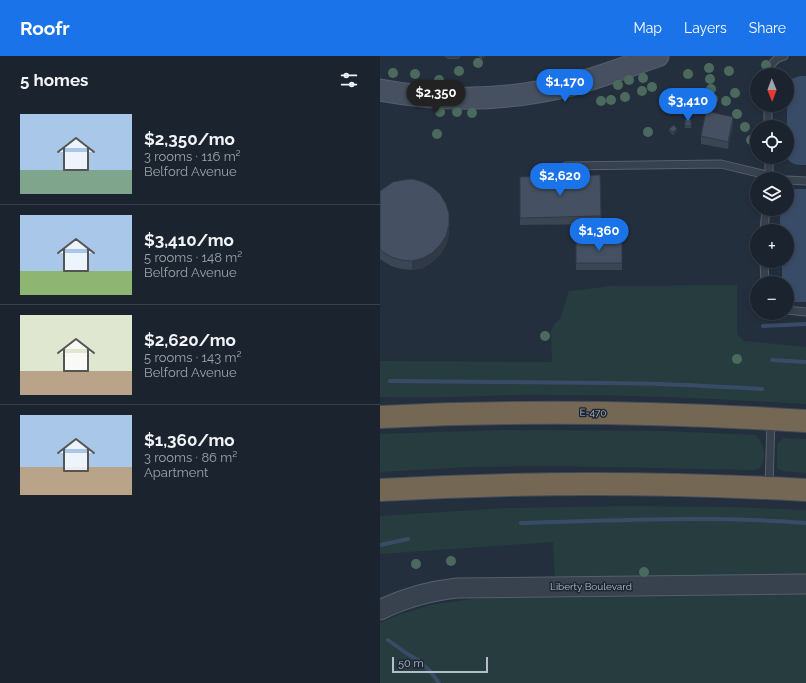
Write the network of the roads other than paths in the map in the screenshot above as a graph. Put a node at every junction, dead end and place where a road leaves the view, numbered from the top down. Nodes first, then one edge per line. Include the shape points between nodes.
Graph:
1 (658, 56) edge
2 (784, 56) edge
3 (769, 68) edge
4 (380, 90) edge
5 (566, 166) dead end
6 (752, 172) edge
7 (794, 180) edge
8 (806, 181) edge
9 (794, 311) edge
10 (806, 312) edge
11 (380, 406) edge
12 (452, 414) junction
13 (380, 417) edge
14 (771, 419) junction
15 (806, 421) edge
16 (474, 486) junction
17 (769, 488) junction
18 (380, 490) edge
19 (806, 490) edge
20 (380, 505) edge
21 (806, 584) edge
22 (380, 610) edge

1 - 4 main road via 584,81 513,96 443,98
2 - 3 lane via 776,59
5 - 6 lane via 721,164
7 - 8 lane
9 - 10 lane
11 - 12 highway via 418,407
12 - 13 highway, E-470
12 - 14 highway, E-470 via 589,412
14 - 15 highway, E-470
14 - 17 lane
16 - 17 highway via 533,484
16 - 18 highway
16 - 20 highway via 451,500
17 - 19 highway
21 - 22 street, Liberty Boulevard via 457,588 413,597

